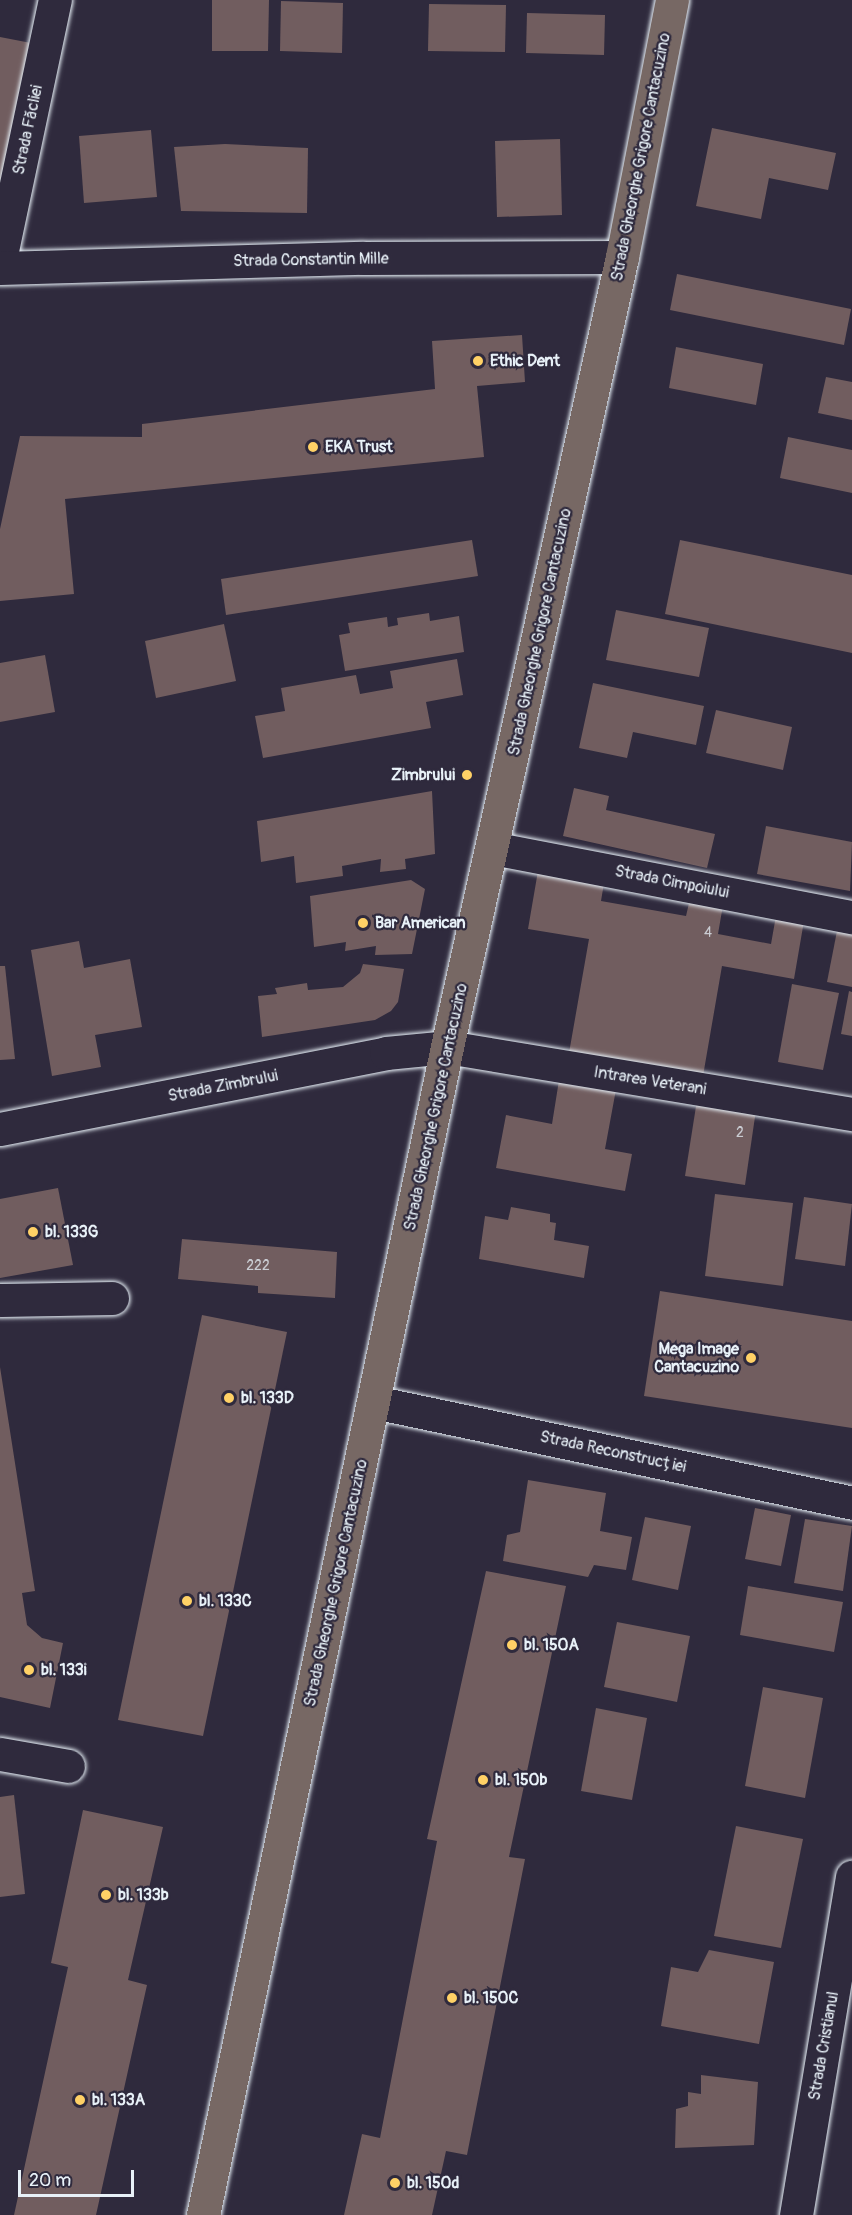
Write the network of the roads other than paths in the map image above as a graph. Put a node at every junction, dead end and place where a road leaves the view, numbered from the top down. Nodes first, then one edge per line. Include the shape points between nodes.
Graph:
1 (55, 0) edge
2 (672, 0) edge
3 (622, 257) junction
4 (0, 260) edge
5 (0, 267) edge
6 (492, 848) junction
7 (852, 917) edge
8 (447, 1047) junction
9 (852, 1114) edge
10 (0, 1129) edge
11 (112, 1298) dead end
12 (0, 1300) edge
13 (374, 1401) junction
14 (852, 1503) edge
15 (0, 1754) edge
16 (68, 1766) dead end
17 (852, 1877) edge
18 (203, 2215) edge
19 (796, 2215) edge

1 - 4 street, Strada Făcliei
2 - 3 main road, Strada Gheorghe Grigore Cantacuzino
3 - 5 street, Strada Constantin Mille via 363,258
3 - 6 main road, Strada Gheorghe Grigore Cantacuzino
6 - 7 street, Strada Cimpoiului
6 - 8 main road, Strada Gheorghe Grigore Cantacuzino
8 - 9 street, Intrarea Veterani
8 - 10 street, Strada Zimbrului via 386,1053
8 - 13 main road, Strada Gheorghe Grigore Cantacuzino
11 - 12 street
13 - 14 street, Strada Reconstrucției
13 - 18 main road, Strada Gheorghe Grigore Cantacuzino
15 - 16 street
17 - 19 street, Strada Cristianul

